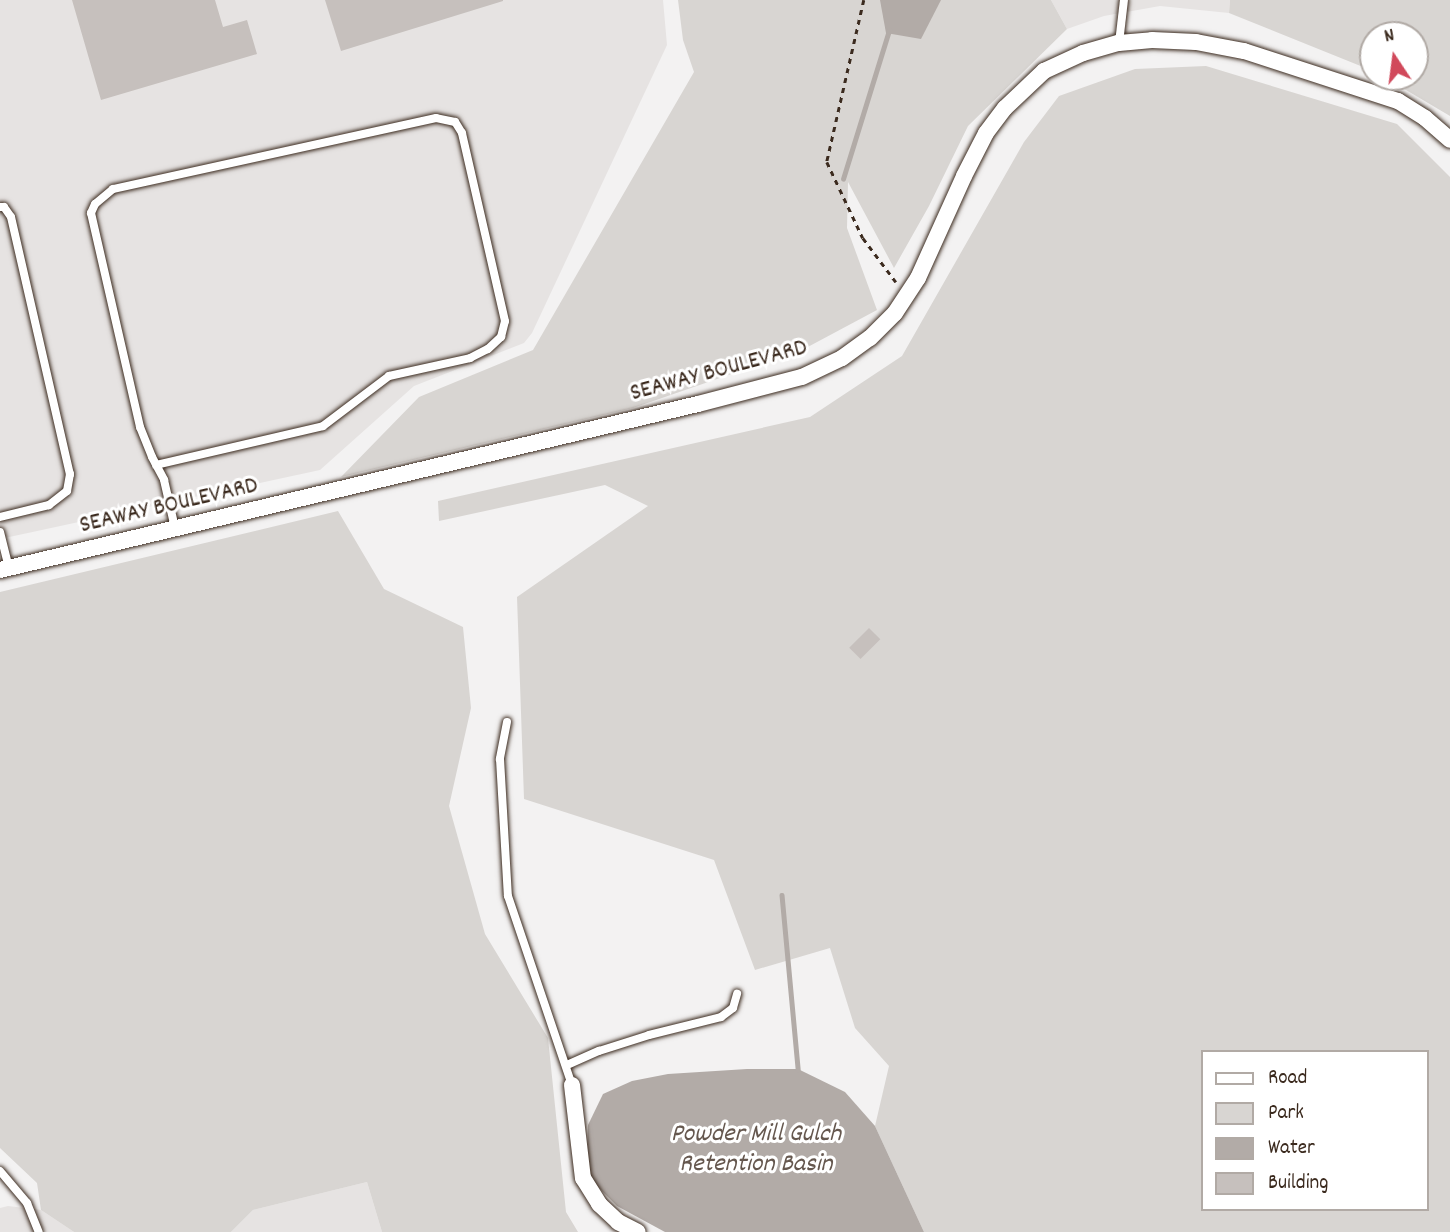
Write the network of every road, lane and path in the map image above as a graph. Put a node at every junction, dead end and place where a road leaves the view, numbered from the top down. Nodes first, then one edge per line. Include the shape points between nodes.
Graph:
1 (864, 0) edge
2 (1124, 0) edge
3 (1119, 43) junction
4 (1450, 140) edge
5 (0, 206) edge
6 (906, 296) junction
7 (156, 465) junction
8 (0, 516) edge
9 (175, 528) junction
10 (0, 532) edge
11 (4, 569) edge
12 (507, 723) dead end
13 (737, 994) dead end
14 (567, 1065) junction
15 (572, 1085) joint
16 (0, 1171) edge
17 (40, 1232) edge
18 (638, 1232) edge

1 - 6 path via 827,162 863,238
2 - 3 lane
3 - 4 street, SEAWAY BOULEVARD via 1196,42 1300,67 1398,102
3 - 6 street, SEAWAY BOULEVARD via 1044,71 1006,108 986,133 933,249
5 - 8 lane via 11,217 70,474 67,491 49,505
6 - 9 street, SEAWAY BOULEVARD via 870,338 802,377
7 - 7 lane via 140,427 91,213 95,204 113,189 436,118 455,122 463,133 505,321 501,337 470,358 389,376 323,426
7 - 9 lane
9 - 11 street, SEAWAY BOULEVARD
10 - 11 lane
12 - 14 lane via 500,759 508,896
13 - 14 lane via 733,1008 722,1017 637,1039
14 - 15 lane
15 - 18 street via 583,1178 599,1204 618,1222
16 - 17 lane via 27,1203

